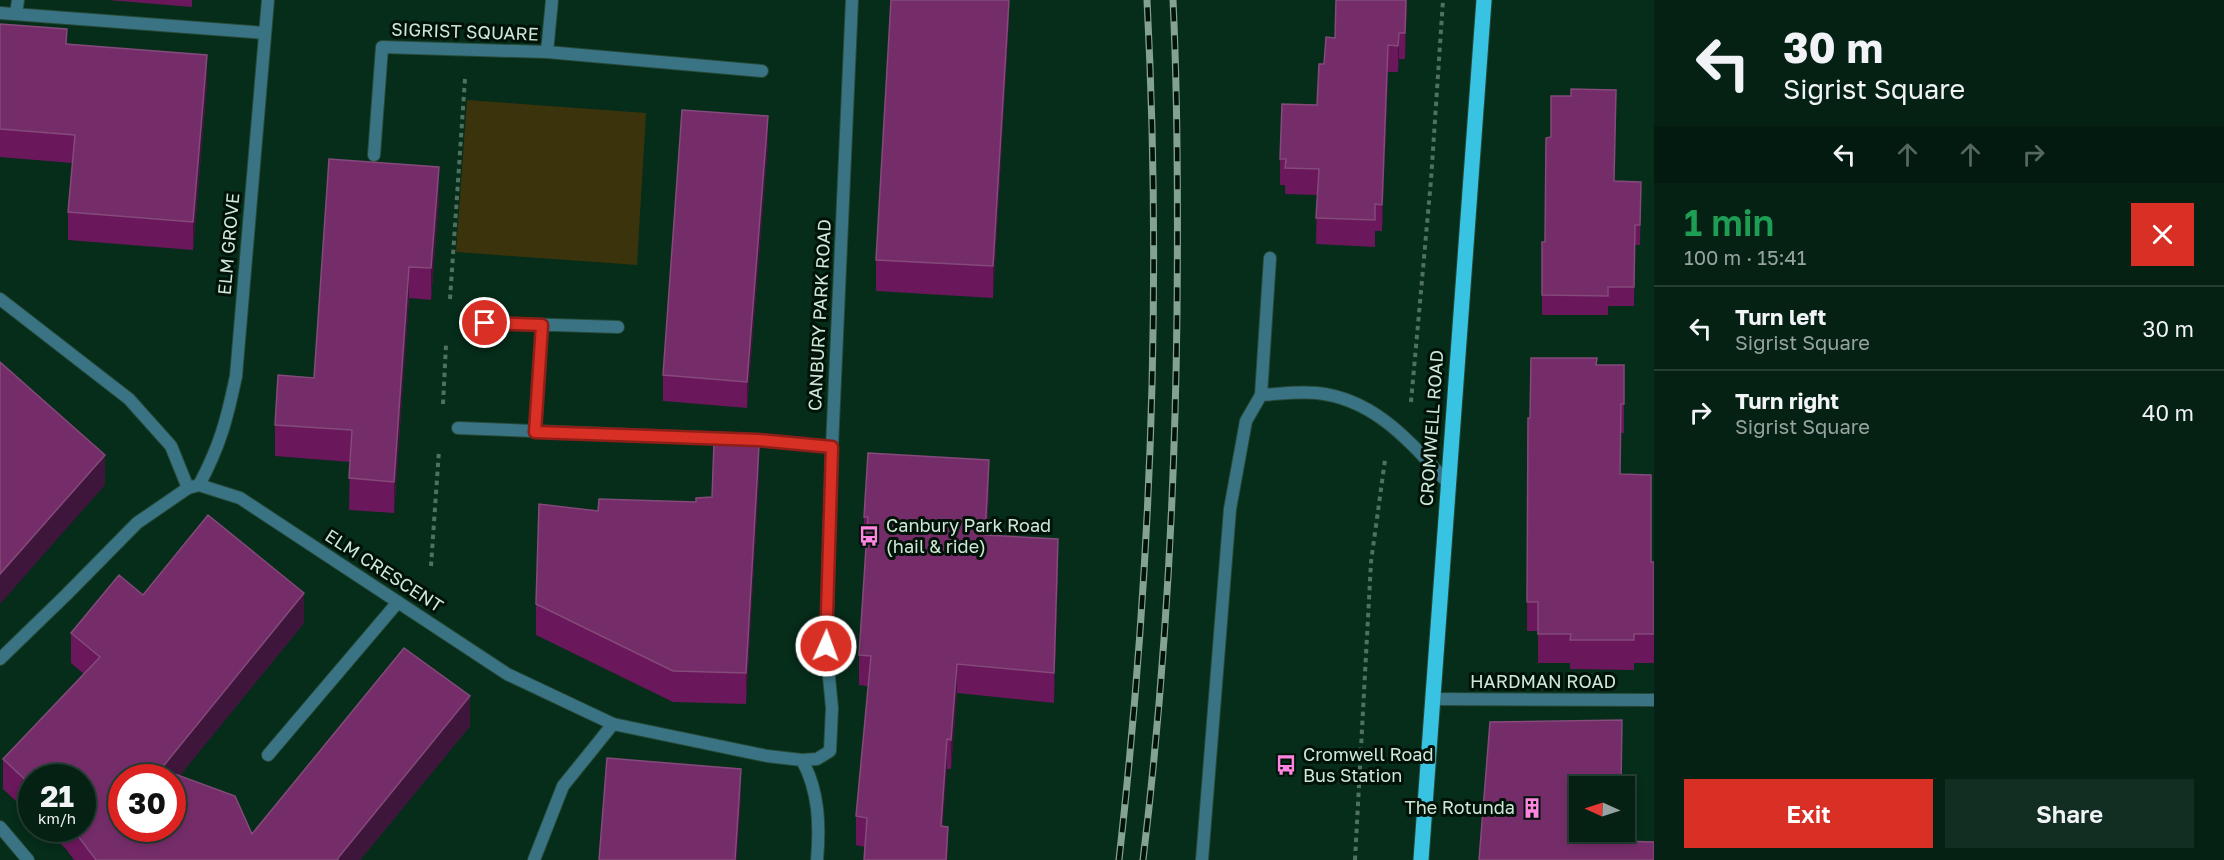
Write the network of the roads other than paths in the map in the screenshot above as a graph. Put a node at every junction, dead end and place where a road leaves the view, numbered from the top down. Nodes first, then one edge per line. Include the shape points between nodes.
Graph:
1 (18, 0) edge
2 (268, 0) edge
3 (552, 0) edge
4 (852, 0) edge
5 (1484, 0) edge
6 (0, 13) edge
7 (16, 14) junction
8 (265, 33) junction
9 (548, 52) junction
10 (762, 71) dead end
11 (374, 155) dead end
12 (1270, 258) dead end
13 (0, 299) edge
14 (466, 322) dead end
15 (542, 325) junction
16 (618, 327) dead end
17 (1261, 395) junction
18 (458, 428) dead end
19 (535, 432) junction
20 (832, 447) junction
21 (1448, 483) junction
22 (194, 486) junction
23 (398, 602) junction
24 (0, 659) edge
25 (1432, 699) junction
26 (1654, 700) edge
27 (613, 724) junction
28 (268, 755) dead end
29 (802, 760) junction
30 (0, 827) edge
31 (28, 860) edge
32 (534, 860) edge
33 (817, 860) edge
34 (1202, 860) edge
35 (1421, 860) edge

1 - 7 street
2 - 8 street, ELM GROVE
3 - 9 street, SIGRIST SQUARE
4 - 20 street, CANBURY PARK ROAD
5 - 21 main road, CROMWELL ROAD
6 - 7 street
7 - 8 street
8 - 22 street, ELM GROVE via 236,376 213,459
9 - 10 street, SIGRIST SQUARE
9 - 11 street, SIGRIST SQUARE via 382,47
12 - 17 street
13 - 22 street via 129,399 171,446
14 - 15 street
15 - 16 street
15 - 19 street
17 - 21 street via 1317,393 1360,404 1401,433
17 - 34 street via 1246,421 1230,509
18 - 19 street
19 - 20 street via 758,440
20 - 29 street, CANBURY PARK ROAD via 826,646 832,708 830,751 817,759
21 - 25 main road, CROMWELL ROAD
22 - 23 street, ELM CRESCENT via 240,498
22 - 24 street via 136,523
23 - 27 street, ELM CRESCENT via 507,674
23 - 28 street
25 - 26 street, HARDMAN ROAD
25 - 35 main road, CROMWELL ROAD
27 - 29 street, ELM CRESCENT via 733,750
27 - 32 street via 563,786
29 - 33 street via 815,791 820,834
30 - 31 street

